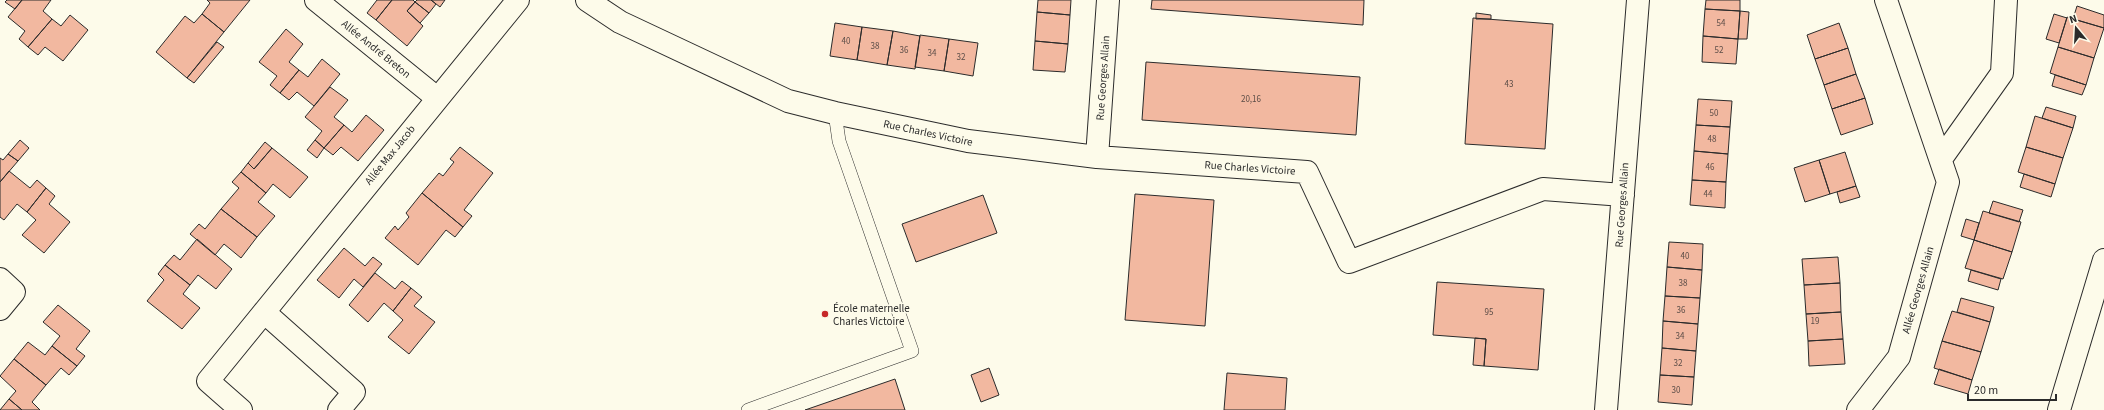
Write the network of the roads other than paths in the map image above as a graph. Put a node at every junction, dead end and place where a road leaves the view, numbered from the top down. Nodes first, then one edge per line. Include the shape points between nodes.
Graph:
1 (316, 0) edge
2 (518, 0) edge
3 (587, 0) edge
4 (1108, 0) edge
5 (1638, 0) edge
6 (1886, 0) edge
7 (2006, 0) edge
8 (437, 98) junction
9 (835, 113) junction
10 (1097, 157) junction
11 (1940, 160) junction
12 (1623, 196) junction
13 (2104, 260) edge
14 (0, 279) edge
15 (0, 309) edge
16 (264, 312) junction
17 (241, 410) edge
18 (339, 410) edge
19 (748, 410) edge
20 (1606, 410) edge
21 (1858, 410) edge
22 (2059, 410) edge

1 - 8 street, Allée André Breton
2 - 8 street, Allée Max Jacob
3 - 9 street, Rue Charles Victoire via 620,22 788,101
4 - 10 street, Rue Georges Allain
5 - 12 street, Rue Georges Allain
6 - 11 street, Allée Georges Allain
7 - 11 street via 2002,73
8 - 16 street, Allée Max Jacob
9 - 10 street, Rue Charles Victoire via 968,142
9 - 19 lane via 840,141 912,351
10 - 12 street, Rue Charles Victoire via 1307,172 1349,262 1543,189
11 - 21 street, Allée Georges Allain via 1948,182 1898,358
12 - 20 street, Rue Georges Allain
13 - 22 street
14 - 15 street via 14,292
16 - 17 street, Allée Max Jacob via 208,381
16 - 18 street via 354,392

